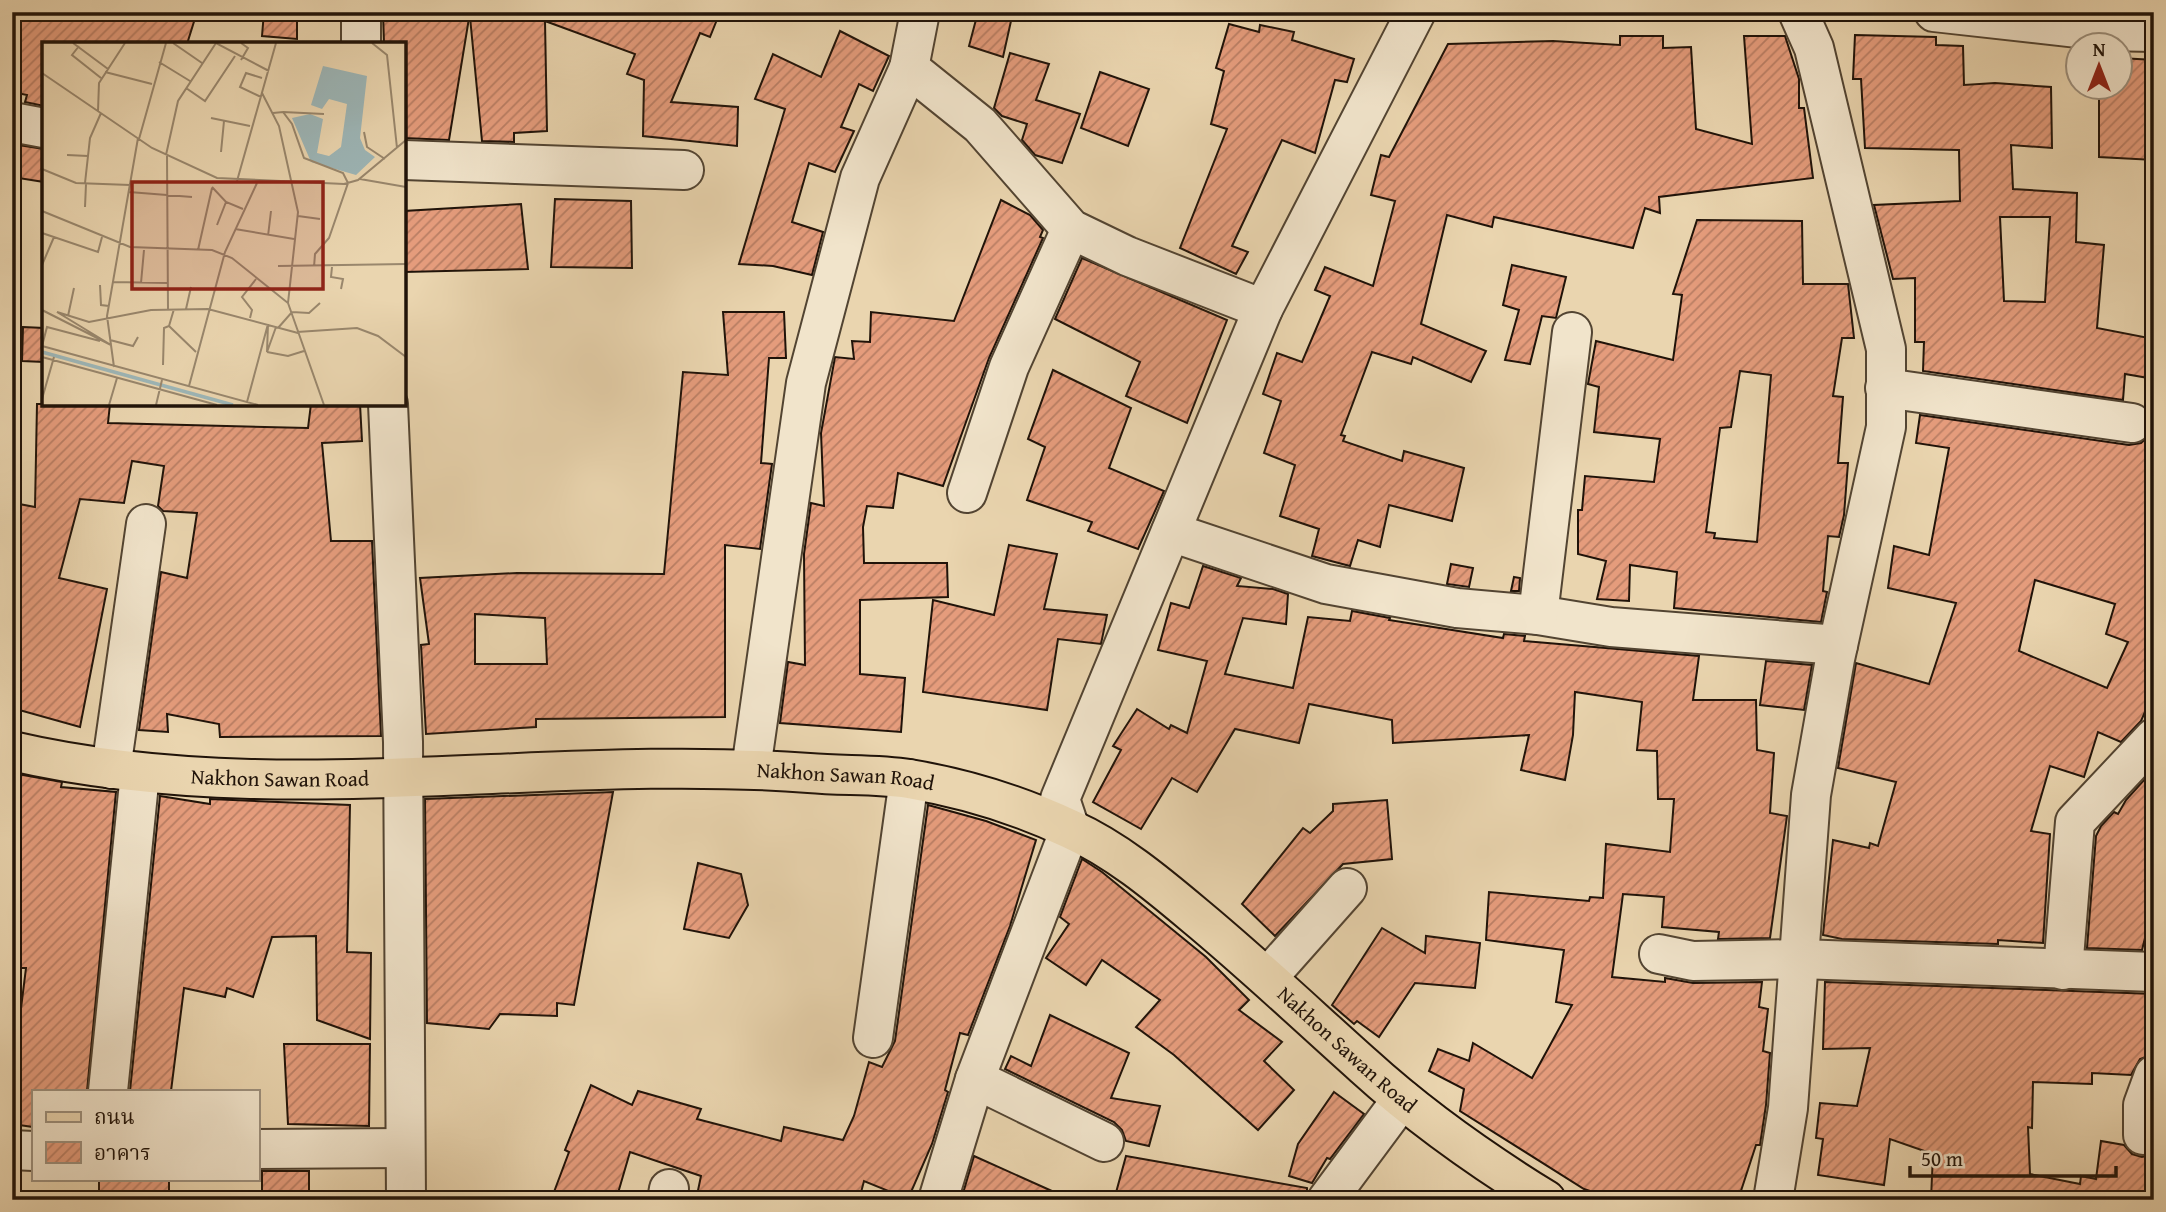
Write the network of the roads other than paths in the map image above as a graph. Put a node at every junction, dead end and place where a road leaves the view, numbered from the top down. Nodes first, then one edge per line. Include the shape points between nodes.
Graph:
1 (361, 12) edge
2 (920, 12) edge
3 (1798, 12) edge
4 (1934, 12) edge
5 (1421, 13) edge
6 (2154, 32) edge
7 (361, 42) edge
8 (909, 68) junction
9 (12, 122) edge
10 (42, 128) edge
11 (406, 160) edge
12 (684, 170) dead end
13 (1071, 229) junction
14 (1263, 309) junction
15 (1572, 332) dead end
16 (1885, 388) junction
17 (388, 406) edge
18 (2132, 424) dead end
19 (967, 493) dead end
20 (146, 524) dead end
21 (1171, 532) junction
22 (1538, 615) junction
23 (1838, 645) junction
24 (2154, 738) edge
25 (12, 751) edge
26 (751, 769) junction
27 (126, 771) junction
28 (402, 776) junction
29 (909, 779) junction
30 (1070, 829) junction
31 (1347, 888) dead end
32 (1659, 954) dead end
33 (1800, 959) junction
34 (2063, 970) junction
35 (2154, 971) edge
36 (1268, 977) junction
37 (873, 1038) dead end
38 (2154, 1074) edge
39 (975, 1079) junction
40 (108, 1090) edge
41 (1402, 1099) junction
42 (2143, 1135) dead end
43 (1104, 1142) dead end
44 (405, 1148) junction
45 (259, 1149) edge
46 (12, 1150) edge
47 (32, 1151) edge
48 (406, 1200) edge
49 (937, 1200) edge
50 (1327, 1200) edge
51 (1546, 1200) edge
52 (1773, 1200) edge

1 - 7 street
2 - 8 street
3 - 16 street via 1814,48 1863,241 1886,349
4 - 6 street via 2104,31
5 - 14 street
8 - 13 street via 980,125
8 - 26 street via 860,178 806,383
9 - 10 street
11 - 12 street
13 - 14 street
13 - 19 street via 1009,367
14 - 21 street
15 - 22 street
16 - 18 street
16 - 23 street via 1886,427
17 - 28 street
20 - 27 street
21 - 22 street via 1326,584 1457,608
21 - 30 street via 1060,799
22 - 23 street via 1611,627
23 - 33 street via 1811,795
24 - 34 street via 2075,822
25 - 27 main road, Nakhon Sawan Road
26 - 28 main road, Nakhon Sawan Road via 664,767
26 - 29 main road, Nakhon Sawan Road
27 - 28 main road, Nakhon Sawan Road via 290,780
27 - 40 street
28 - 44 street
29 - 30 main road, Nakhon Sawan Road via 994,800
29 - 37 street
30 - 36 main road, Nakhon Sawan Road via 1130,865
30 - 39 street
31 - 36 street
32 - 33 street via 1693,961
33 - 34 street
33 - 52 street via 1788,1108
34 - 35 street
36 - 41 main road, Nakhon Sawan Road
38 - 42 street via 2143,1105
39 - 43 street
39 - 49 street
41 - 50 street
41 - 51 main road, Nakhon Sawan Road via 1482,1160
44 - 45 street
44 - 48 street
46 - 47 street

